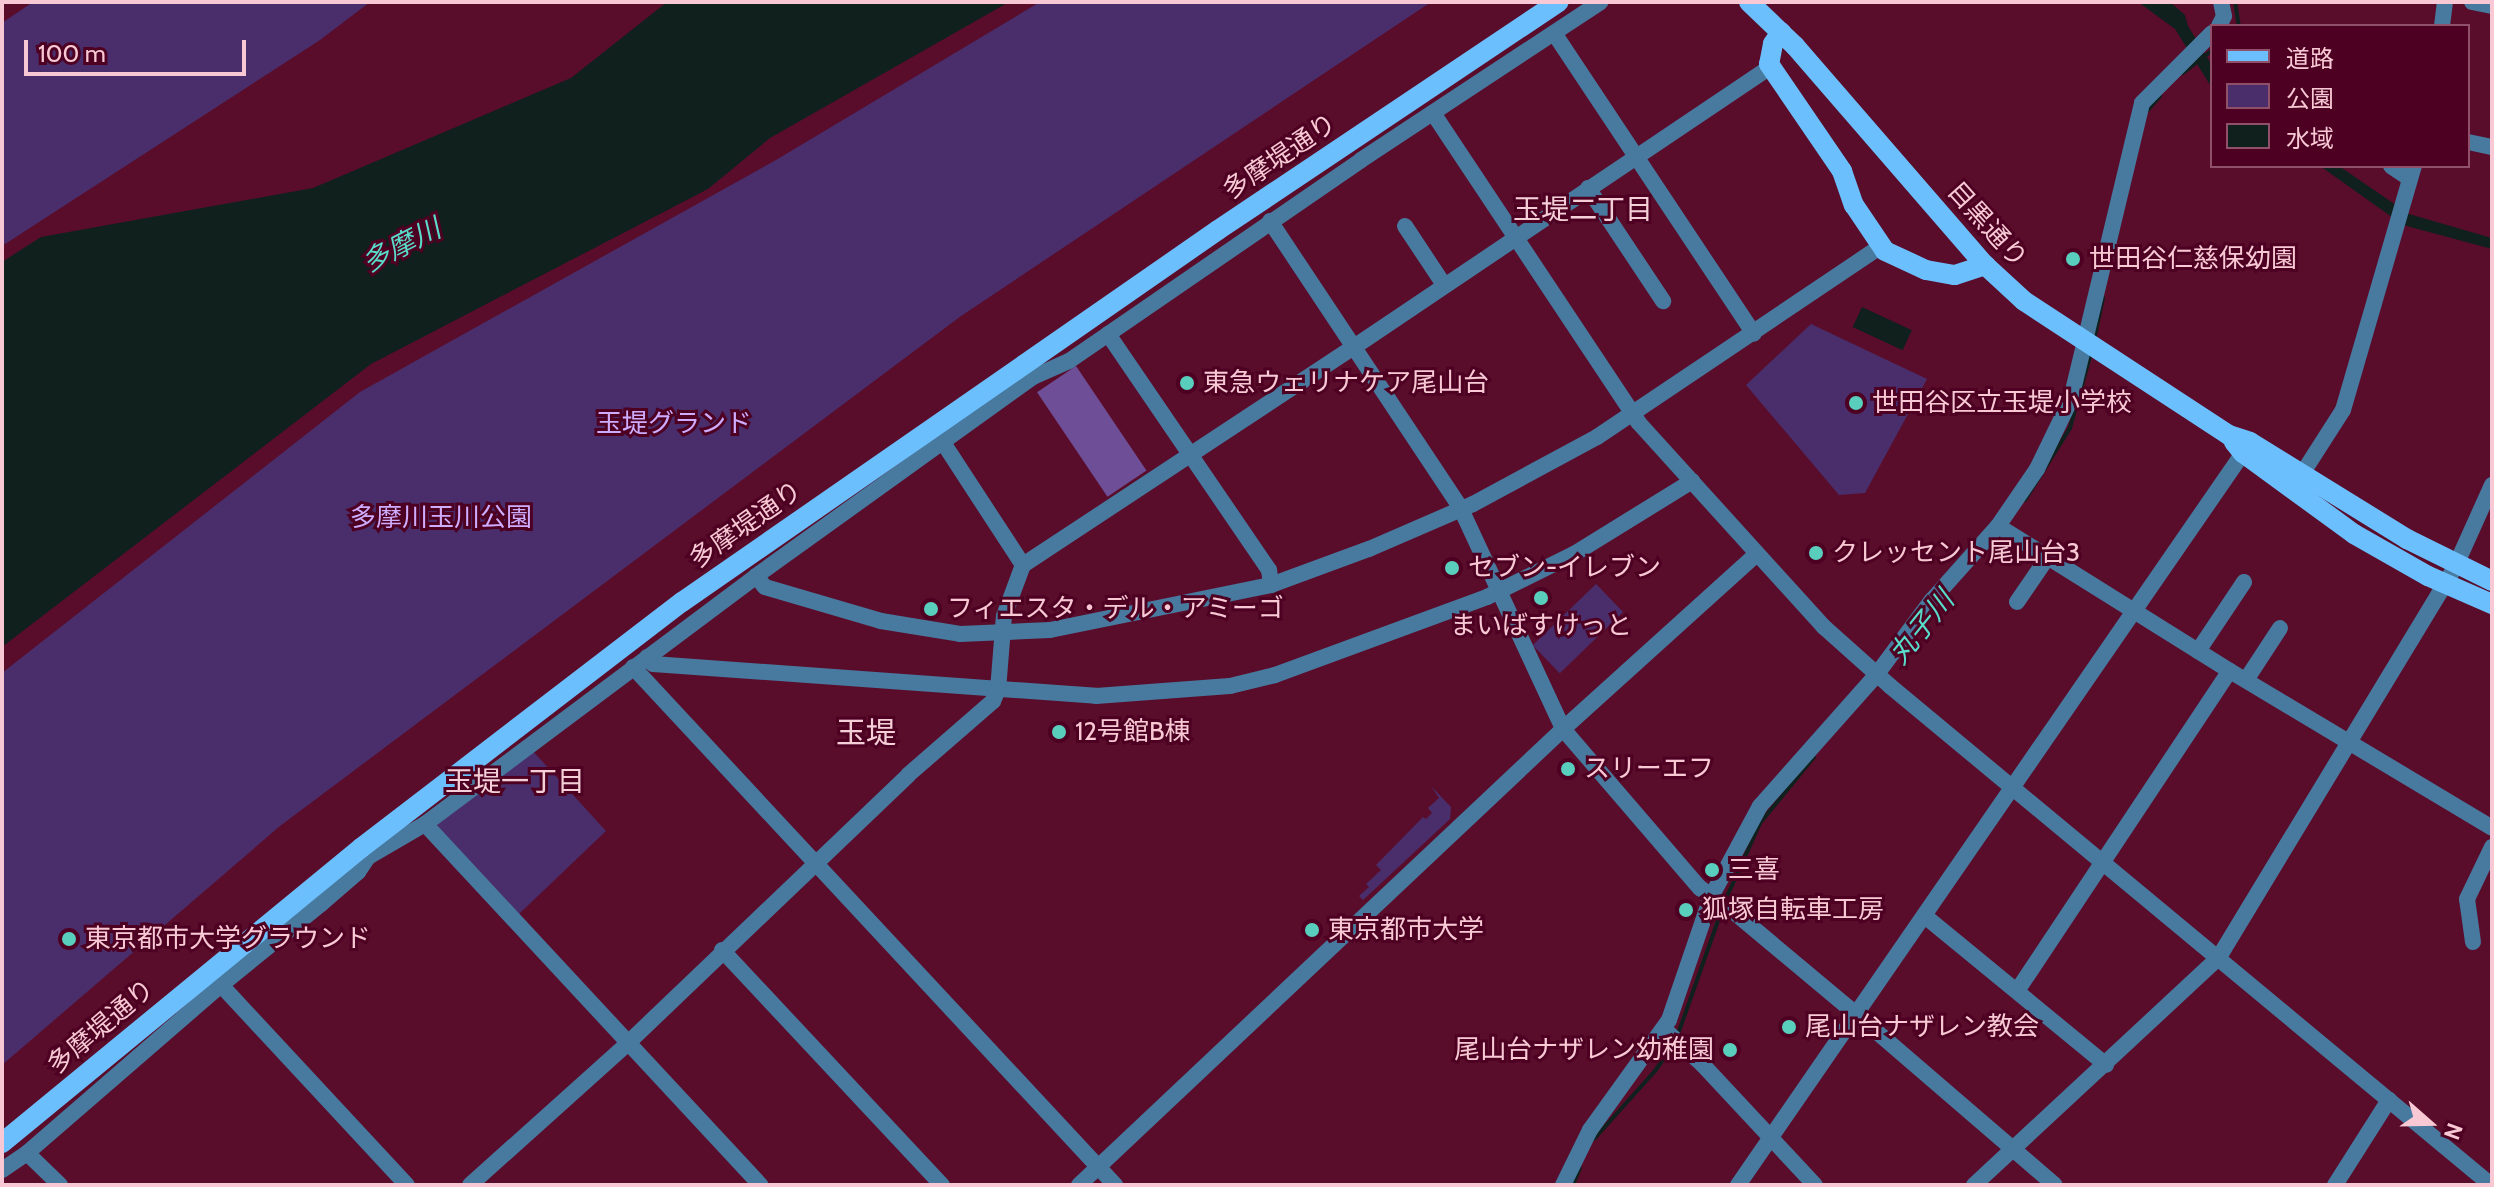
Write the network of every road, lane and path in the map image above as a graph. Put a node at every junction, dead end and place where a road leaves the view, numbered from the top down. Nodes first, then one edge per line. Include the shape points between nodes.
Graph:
1 (1559, 2) edge
2 (1601, 2) edge
3 (1749, 2) edge
4 (2221, 2) edge
5 (2445, 2) edge
6 (2472, 2) edge
7 (2492, 6) edge
8 (2219, 24) edge
9 (2442, 24) edge
10 (1781, 32) junction
11 (1554, 33) junction
12 (2210, 37) edge
13 (1770, 67) junction
14 (1433, 113) junction
15 (2470, 142) edge
16 (2492, 147) edge
17 (1637, 158) junction
18 (2412, 172) edge
19 (1588, 188) junction
20 (1270, 221) junction
21 (1405, 226) dead end
22 (1516, 236) junction
23 (1881, 246) junction
24 (1985, 265) junction
25 (1444, 285) junction
26 (1663, 301) dead end
27 (1108, 334) junction
28 (1754, 334) junction
29 (2092, 345) junction
30 (1354, 347) junction
31 (1028, 370) junction
32 (1634, 413) junction
33 (2229, 435) junction
34 (944, 444) junction
35 (2243, 453) junction
36 (1189, 455) junction
37 (2302, 474) junction
38 (1692, 481) junction
39 (2492, 485) edge
40 (1461, 509) junction
41 (2003, 530) junction
42 (1757, 554) junction
43 (2047, 558) junction
44 (1023, 565) junction
45 (2456, 565) junction
46 (756, 576) junction
47 (2492, 581) edge
48 (2244, 582) dead end
49 (2444, 584) junction
50 (1271, 585) junction
51 (1499, 592) junction
52 (2017, 602) dead end
53 (2492, 604) edge
54 (2132, 610) junction
55 (2280, 628) dead end
56 (1000, 634) junction
57 (2198, 651) junction
58 (640, 662) junction
59 (2230, 671) junction
60 (1882, 678) junction
61 (2246, 680) junction
62 (998, 690) junction
63 (1563, 729) junction
64 (2351, 741) junction
65 (2014, 788) junction
66 (425, 824) junction
67 (2492, 828) edge
68 (2492, 847) edge
69 (365, 852) junction
70 (2103, 861) junction
71 (815, 864) junction
72 (1718, 901) junction
73 (1926, 917) junction
74 (2473, 942) dead end
75 (722, 950) junction
76 (2219, 957) junction
77 (221, 985) junction
78 (2017, 991) junction
79 (1856, 1014) junction
80 (1672, 1037) junction
81 (628, 1043) junction
82 (2106, 1065) junction
83 (2389, 1100) junction
84 (1771, 1137) junction
85 (2, 1143) edge
86 (2013, 1149) junction
87 (27, 1153) junction
88 (1099, 1167) junction
89 (2, 1170) edge
90 (60, 1185) edge
91 (407, 1185) edge
92 (470, 1185) edge
93 (761, 1185) edge
94 (942, 1185) edge
95 (1079, 1185) edge
96 (1115, 1185) edge
97 (1563, 1185) edge
98 (1738, 1185) edge
99 (1815, 1185) edge
100 (1974, 1185) edge
101 (2055, 1185) edge
102 (2335, 1185) edge
103 (2491, 1185) edge

1 - 31 main road, 多摩堤通り
2 - 11 street
3 - 10 main road, 目黒通り
4 - 8 street
5 - 9 street
6 - 7 street
10 - 13 main road via 1767,59
10 - 24 main road, 目黒通り
11 - 14 street
11 - 17 street
12 - 29 street via 2142,103
13 - 17 street
13 - 23 main road via 1842,171 1854,205
14 - 20 street
14 - 22 street
15 - 16 street
17 - 19 street
17 - 28 street
18 - 37 street via 2343,410
19 - 22 street
19 - 26 street
20 - 27 street
20 - 30 street
21 - 25 street
22 - 25 street
22 - 32 street
23 - 24 main road via 1926,270 1955,275
23 - 28 street
24 - 29 main road, 目黒通り via 2024,301
25 - 30 street
27 - 31 street via 1069,361
27 - 36 street
28 - 32 street
29 - 33 main road, 目黒通り
29 - 41 street via 2061,425
30 - 36 street
30 - 40 street
31 - 34 street
31 - 69 main road, 多摩堤通り via 682,602
32 - 38 street
32 - 40 street
33 - 35 main road, 目黒通り
33 - 37 main road, 目黒通り
34 - 44 street
34 - 46 street
35 - 49 main road, 目黒通り via 2329,518
35 - 54 street
36 - 44 street
36 - 50 street via 1269,570
37 - 45 main road, 目黒通り
38 - 42 street
38 - 51 street via 1574,554
39 - 45 street
40 - 50 street
40 - 51 street
41 - 43 street
41 - 60 street via 1932,600
42 - 60 street via 1824,627
42 - 63 street
43 - 52 street
43 - 54 street
44 - 56 street
45 - 47 main road, 目黒通り
45 - 49 street
46 - 56 street via 765,587 891,624
46 - 58 street
48 - 57 street
49 - 53 main road, 目黒通り
49 - 64 street
50 - 56 street via 1050,630
51 - 62 street via 1275,675 1230,686 1096,696
51 - 63 street
54 - 57 street
54 - 65 street
55 - 61 street
56 - 62 street
57 - 59 street
58 - 62 street
58 - 66 street
58 - 71 street
59 - 61 street
59 - 70 street
60 - 65 street
60 - 72 street via 1760,806
61 - 64 street
62 - 71 street via 993,701
63 - 72 street
63 - 88 street
64 - 67 street
64 - 76 street
65 - 70 street
65 - 73 street
66 - 69 street
66 - 81 street
68 - 74 street via 2467,899
69 - 77 street via 336,892
69 - 85 main road, 多摩堤通り
70 - 76 street
70 - 78 street
71 - 75 street
71 - 88 street
72 - 79 street
72 - 80 street
73 - 78 street
73 - 79 street
75 - 81 street
75 - 94 street
76 - 82 street
76 - 83 street
77 - 87 street
77 - 91 street
78 - 82 street
79 - 84 street
79 - 86 street
80 - 84 street
80 - 97 street via 1590,1130
81 - 92 street
81 - 93 street
82 - 86 street
83 - 102 street
83 - 103 street
84 - 98 street
84 - 99 street
86 - 100 street
86 - 101 street
87 - 89 street
87 - 90 street
88 - 95 street
88 - 96 street

